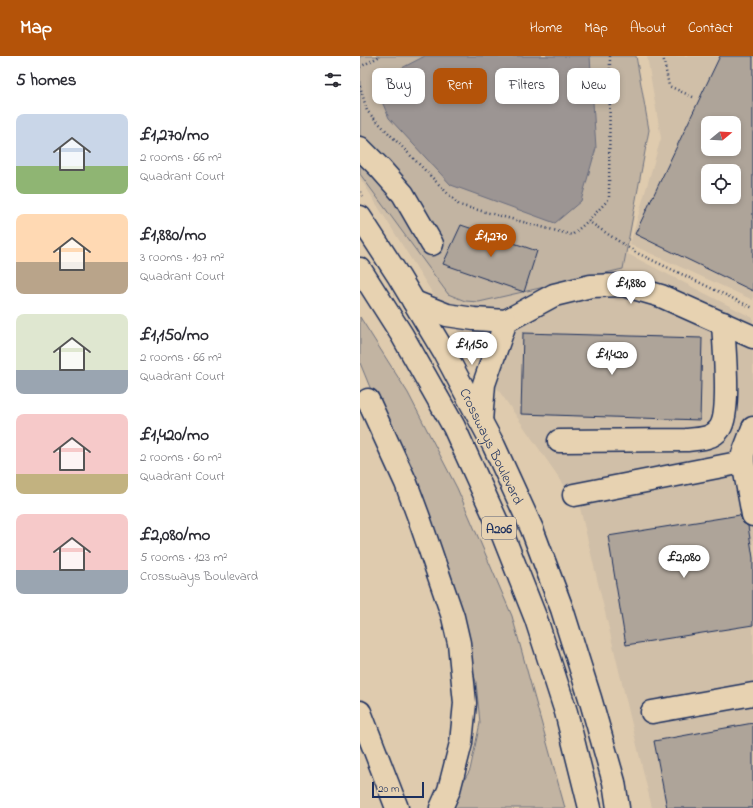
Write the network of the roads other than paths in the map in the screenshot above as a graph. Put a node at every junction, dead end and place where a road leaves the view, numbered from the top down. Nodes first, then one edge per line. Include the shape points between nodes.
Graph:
1 (360, 148) edge
2 (360, 217) edge
3 (432, 244) dead end
4 (360, 269) edge
5 (414, 302) junction
6 (506, 321) junction
7 (722, 323) junction
8 (753, 337) edge
9 (368, 400) dead end
10 (481, 421) junction
11 (753, 428) edge
12 (559, 441) dead end
13 (743, 462) junction
14 (574, 496) dead end
15 (753, 515) edge
16 (753, 694) edge
17 (360, 712) edge
18 (652, 712) dead end
19 (397, 808) edge
20 (441, 808) edge
21 (590, 808) edge
22 (618, 808) edge

1 - 3 main road via 403,194
2 - 5 main road, Crossways Boulevard / A206
4 - 21 main road, Crossways Boulevard / A206 via 402,335 454,427 502,533 536,619 562,698
5 - 6 main road via 447,315
5 - 10 main road, Crossways Boulevard / A206
6 - 7 main road via 554,294 591,286 623,285 661,296
6 - 10 main road via 484,384
7 - 8 main road
7 - 12 main road via 726,409 724,421 713,435 704,439 686,440
9 - 20 main road via 406,483 453,617 459,643 466,703 461,743 449,790
10 - 22 main road, Crossways Boulevard / A206 via 532,529 562,608 614,782
11 - 13 main road via 743,454
13 - 14 main road
13 - 15 main road
16 - 18 main road
17 - 19 main road

